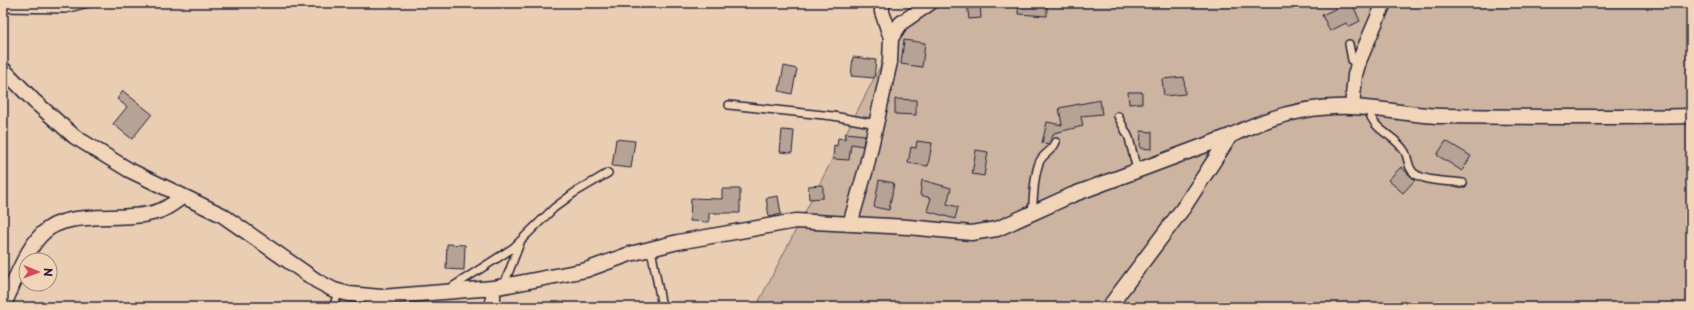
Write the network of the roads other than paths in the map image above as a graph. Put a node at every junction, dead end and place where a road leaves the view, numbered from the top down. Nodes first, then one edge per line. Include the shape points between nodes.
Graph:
1 (88, 3) edge
2 (882, 3) edge
3 (930, 3) edge
4 (1384, 3) edge
5 (3, 8) edge
6 (891, 38) junction
7 (1349, 44) dead end
8 (1357, 68) junction
9 (3, 69) edge
10 (729, 105) dead end
11 (1352, 107) junction
12 (1368, 109) junction
13 (1118, 116) dead end
14 (1691, 116) edge
15 (877, 124) junction
16 (1230, 136) junction
17 (1056, 142) dead end
18 (1137, 170) junction
19 (608, 173) dead end
20 (1463, 183) dead end
21 (182, 197) junction
22 (1032, 214) junction
23 (850, 224) junction
24 (520, 242) junction
25 (651, 249) junction
26 (498, 287) junction
27 (339, 291) junction
28 (444, 292) junction
29 (3, 307) edge
30 (333, 307) edge
31 (493, 307) edge
32 (662, 307) edge
33 (1109, 307) edge

1 - 5 lane via 65,9
2 - 6 street via 882,12
3 - 6 street via 901,23
4 - 8 street
6 - 15 street via 890,62
7 - 8 lane via 1352,60
8 - 11 street
9 - 21 street via 75,137 129,170
10 - 15 lane via 833,116
11 - 12 street
11 - 16 street via 1309,110 1276,117
12 - 14 street via 1422,115 1612,118
12 - 20 lane via 1373,123 1405,153 1408,165 1415,174
13 - 18 lane via 1129,138
15 - 23 street
16 - 18 street
16 - 33 street via 1180,213
17 - 22 lane via 1039,163
18 - 22 street via 1072,195
19 - 24 lane via 569,196
21 - 27 street via 222,215 317,281
21 - 29 street via 168,207 151,213 79,219 57,223 48,228 25,260
22 - 23 street via 997,230 971,233
23 - 25 street via 796,221 776,223
24 - 26 lane
24 - 28 lane
25 - 26 street via 586,270
25 - 32 lane
26 - 28 street
26 - 31 street
27 - 28 street via 380,297
27 - 30 lane

